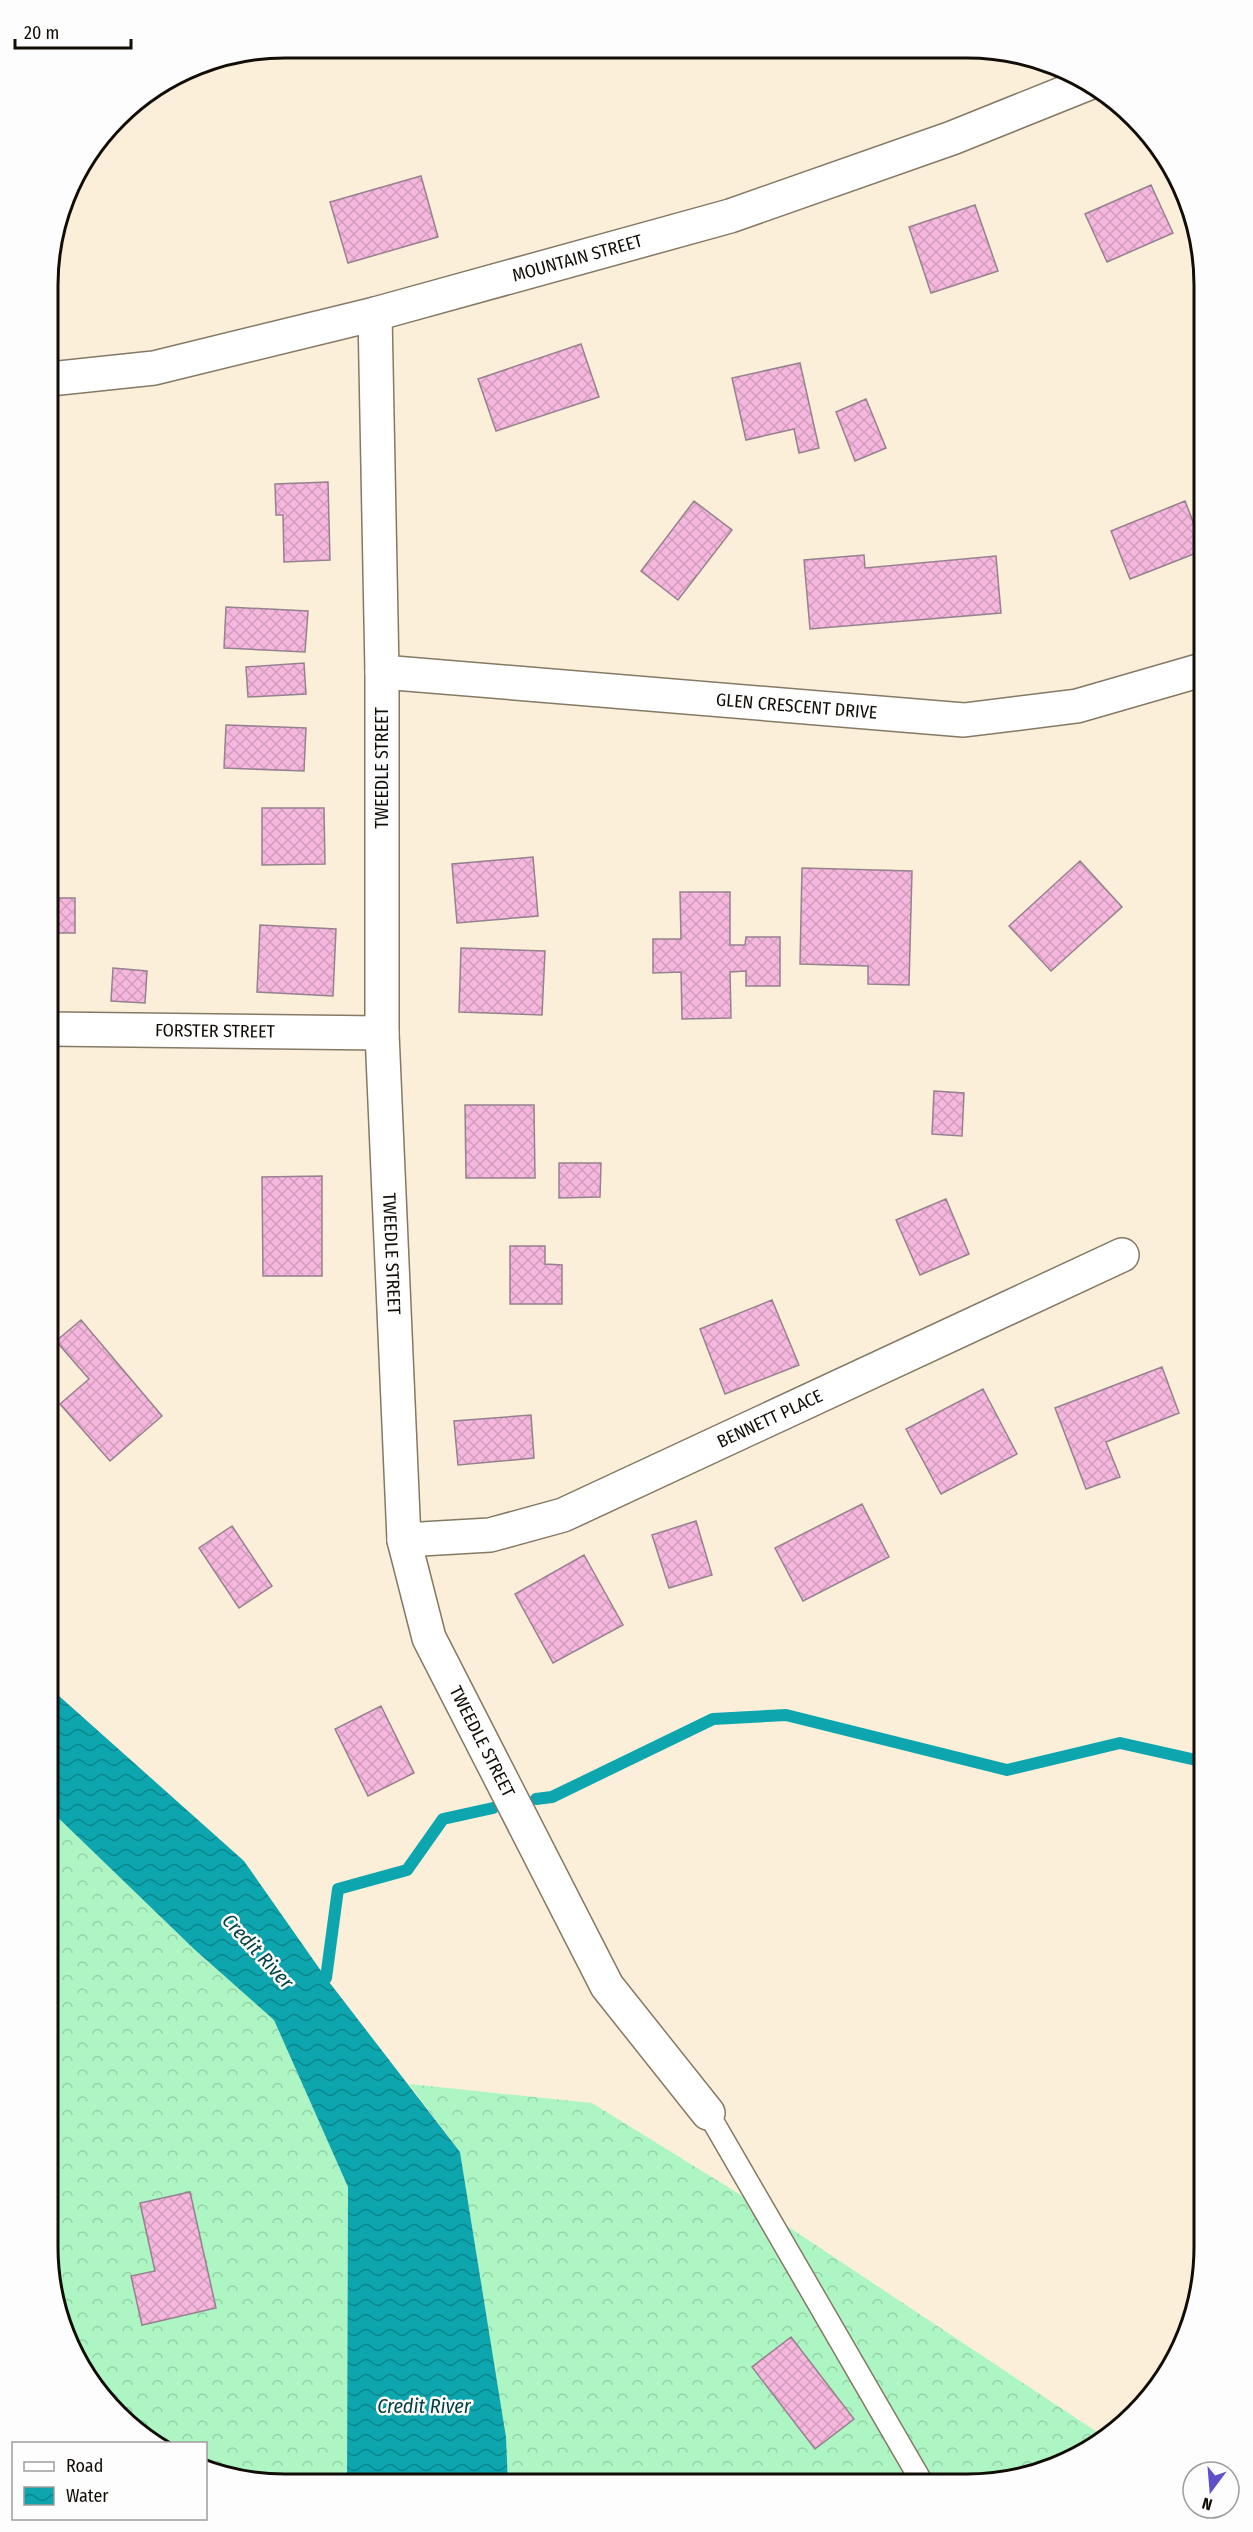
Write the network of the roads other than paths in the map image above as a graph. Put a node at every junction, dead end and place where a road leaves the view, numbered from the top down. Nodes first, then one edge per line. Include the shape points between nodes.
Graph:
1 (1078, 87) edge
2 (375, 314) junction
3 (58, 378) edge
4 (382, 672) junction
5 (1194, 672) edge
6 (58, 1029) edge
7 (382, 1033) junction
8 (1122, 1255) dead end
9 (405, 1540) junction
10 (708, 2113) joint
11 (917, 2474) edge

1 - 2 street, MOUNTAIN STREET via 952,138 730,216
2 - 3 street, MOUNTAIN STREET via 154,368
2 - 4 street, TWEEDLE STREET
4 - 5 street, GLEN CRESCENT DRIVE via 964,720 1077,706
4 - 7 street, TWEEDLE STREET
6 - 7 street, FORSTER STREET
7 - 9 street, TWEEDLE STREET
8 - 9 street, BENNETT PLACE via 563,1515 490,1535
9 - 10 street, TWEEDLE STREET via 429,1638 608,1986
10 - 11 lane

